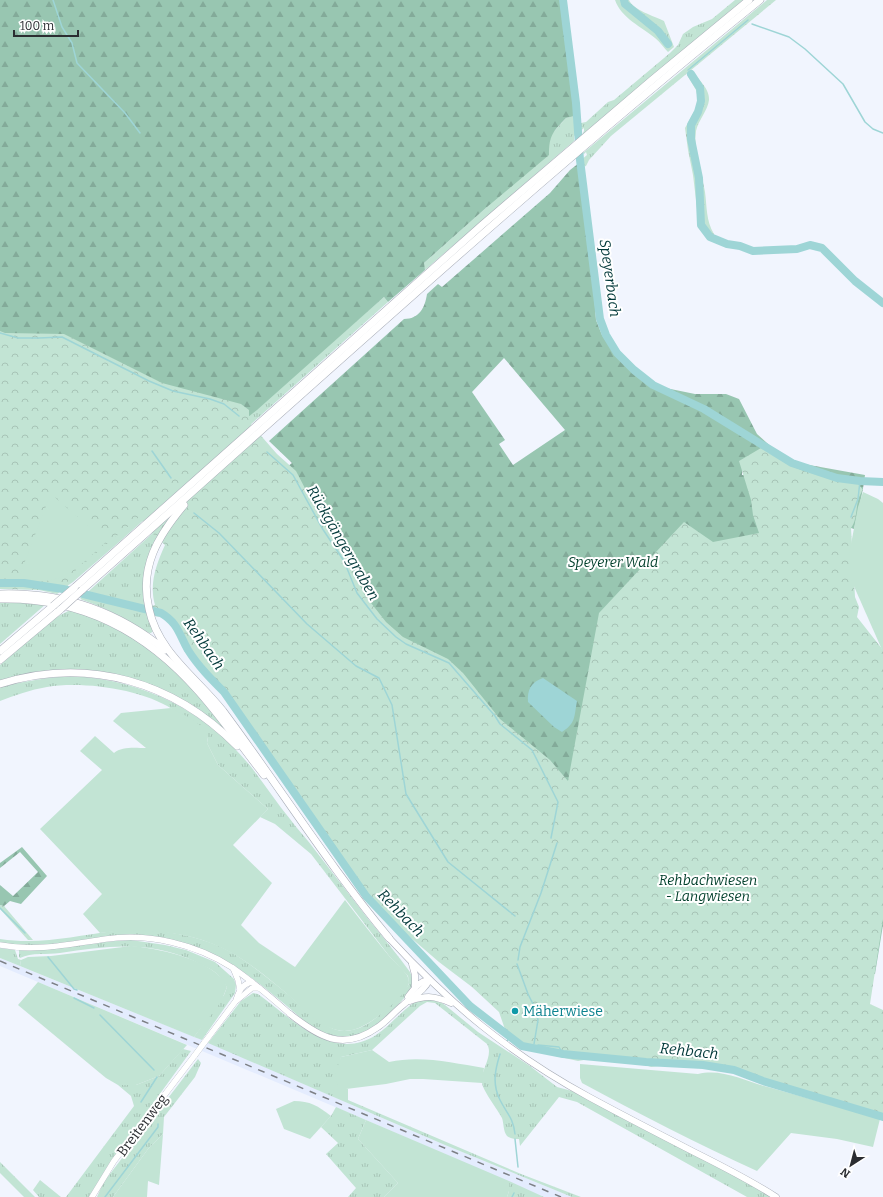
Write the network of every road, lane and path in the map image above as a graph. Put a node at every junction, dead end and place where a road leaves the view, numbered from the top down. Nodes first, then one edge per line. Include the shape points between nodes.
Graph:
1 (749, 0) edge
2 (760, 0) edge
3 (222, 461) junction
4 (212, 470) junction
5 (199, 486) junction
6 (0, 594) edge
7 (0, 599) edge
8 (0, 651) edge
9 (176, 659) junction
10 (0, 660) edge
11 (0, 684) edge
12 (255, 763) junction
13 (314, 840) junction
14 (389, 938) joint
15 (0, 945) edge
16 (412, 962) junction
17 (233, 968) junction
18 (429, 980) junction
19 (252, 985) junction
20 (415, 988) junction
21 (240, 990) junction
22 (235, 1002) junction
23 (405, 1003) junction
24 (454, 1004) junction
25 (290, 1014) joint
26 (92, 1197) edge
27 (778, 1197) edge

1 - 3 highway via 470,236
2 - 3 highway via 584,146
3 - 4 highway
4 - 5 highway
4 - 8 highway, bridge
5 - 9 highway via 167,525 156,545 147,574 147,603 150,615 159,636
5 - 10 highway, bridge
6 - 9 highway via 42,595 90,607 138,630
7 - 12 highway via 61,604 94,614 126,630 166,659 191,683
9 - 13 highway via 222,710
11 - 12 highway via 39,675 74,673 109,676 139,684 172,697 202,715
12 - 13 highway
13 - 14 highway
14 - 16 main road
15 - 17 main road via 42,948 107,939 156,939 186,946 217,958
16 - 18 main road
16 - 20 main road
17 - 19 main road
17 - 21 main road
18 - 20 main road
18 - 23 main road via 427,985
18 - 24 main road
19 - 21 main road via 246,984
19 - 22 main road
19 - 25 main road
20 - 23 main road
21 - 22 main road
22 - 26 main road, Breitenweg, bridge via 111,1165
23 - 24 main road via 424,996
23 - 25 main road via 370,1032 346,1040 332,1039 317,1033
24 - 27 main road via 528,1061 589,1097

